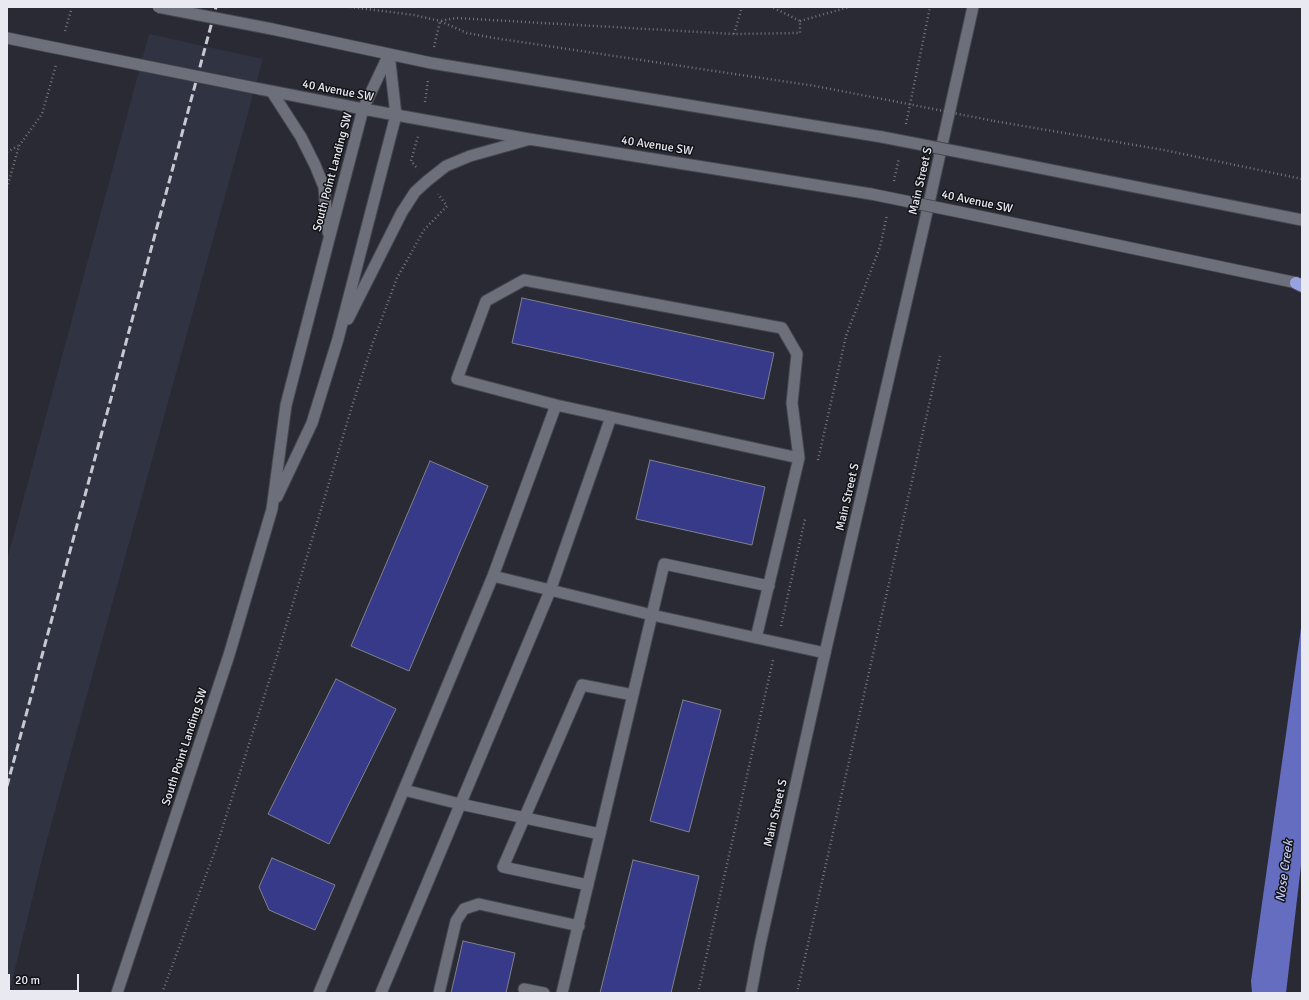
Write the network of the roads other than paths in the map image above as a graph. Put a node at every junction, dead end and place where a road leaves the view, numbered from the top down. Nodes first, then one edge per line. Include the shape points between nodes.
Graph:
1 (158, 7) edge
2 (973, 7) edge
3 (7, 38) edge
4 (389, 54) junction
5 (272, 92) junction
6 (363, 109) junction
7 (396, 115) junction
8 (529, 139) junction
9 (1302, 220) edge
10 (329, 239) junction
11 (1300, 284) edge
12 (338, 339) junction
13 (556, 405) junction
14 (611, 417) junction
15 (799, 458) junction
16 (272, 508) junction
17 (493, 576) junction
18 (769, 586) junction
19 (550, 591) junction
20 (652, 615) junction
21 (756, 638) junction
22 (824, 653) junction
23 (633, 695) junction
24 (404, 790) junction
25 (460, 804) junction
26 (524, 818) junction
27 (600, 834) junction
28 (588, 885) junction
29 (578, 926) junction
30 (524, 989) dead end
31 (117, 993) edge
32 (319, 993) edge
33 (381, 993) edge
34 (439, 993) edge
35 (544, 993) edge
36 (562, 993) edge
37 (751, 993) edge

1 - 4 main road, bridge
2 - 22 main road, Main Street S
3 - 5 main road, 40 Avenue SW, bridge
4 - 6 main road, South Point Landing SW
4 - 7 main road, South Point Landing SW
4 - 9 main road, bridge via 882,137
5 - 6 main road, 40 Avenue SW
5 - 10 main road via 301,137 324,188
6 - 7 main road, 40 Avenue SW
6 - 10 main road, South Point Landing SW
7 - 8 main road, 40 Avenue SW
7 - 12 main road, South Point Landing SW
8 - 11 main road, 40 Avenue SW, bridge via 871,194
8 - 12 main road via 470,156 446,166 416,192 402,212
10 - 16 main road, South Point Landing SW via 286,405
12 - 16 main road, South Point Landing SW via 312,423
13 - 14 main road
13 - 15 main road via 457,379 486,301 524,280 782,328 797,354 792,403
13 - 17 main road
14 - 15 main road
14 - 19 main road
15 - 18 main road
16 - 31 main road, South Point Landing SW via 229,655
17 - 19 main road
17 - 24 main road
18 - 20 main road via 664,564
18 - 21 main road
19 - 20 main road
19 - 25 main road
20 - 21 main road
20 - 23 main road
21 - 22 main road
22 - 37 main road, Main Street S
23 - 26 main road via 582,685
23 - 27 main road
24 - 25 main road
24 - 32 main road
25 - 26 main road
25 - 33 main road
26 - 27 main road
26 - 28 main road via 503,867
27 - 28 main road
28 - 29 main road
29 - 34 main road via 479,904 464,909 456,921
29 - 36 main road
30 - 35 main road

